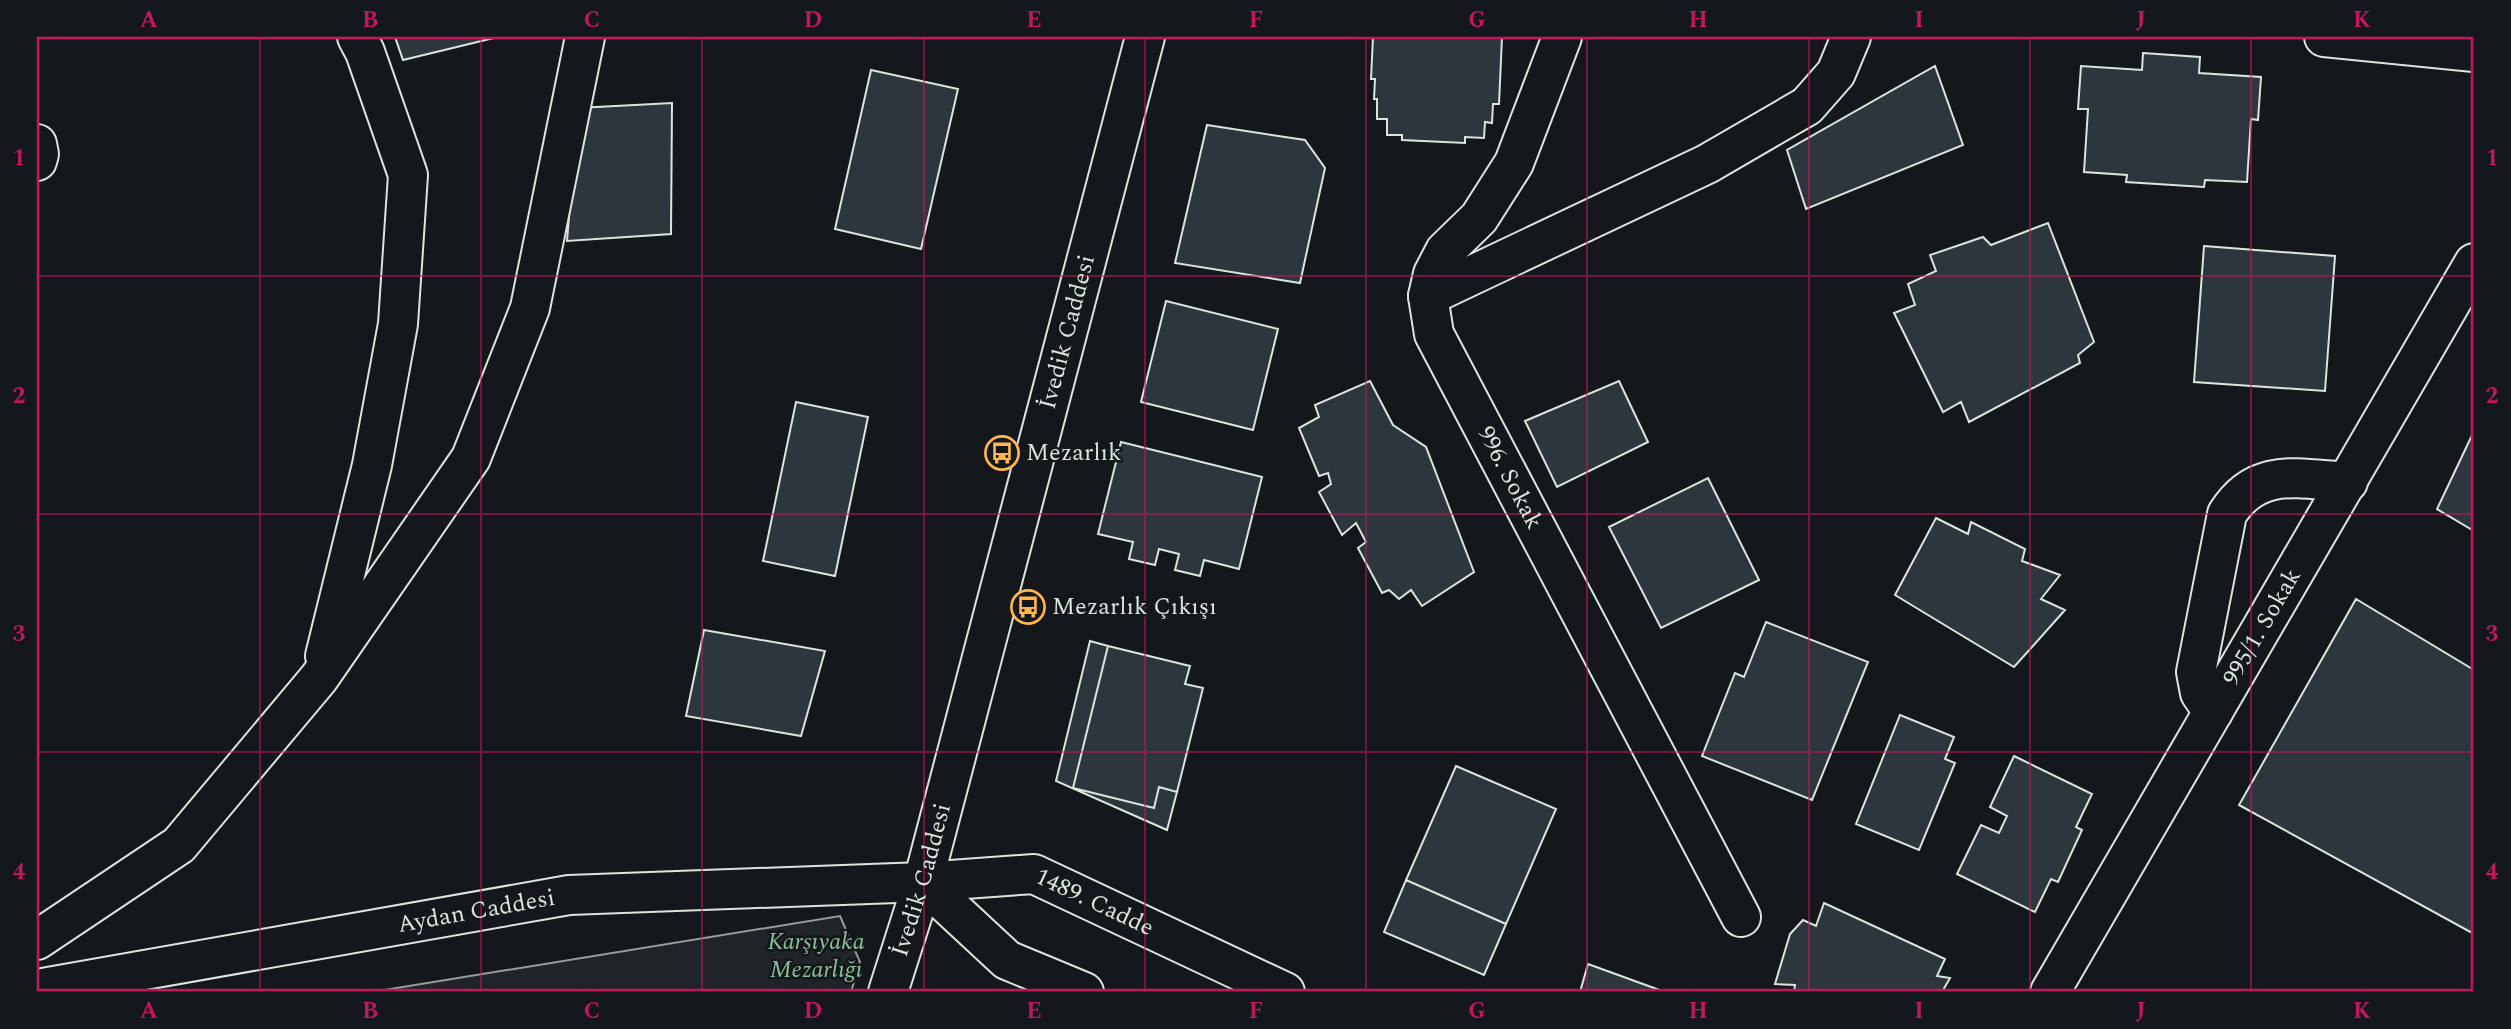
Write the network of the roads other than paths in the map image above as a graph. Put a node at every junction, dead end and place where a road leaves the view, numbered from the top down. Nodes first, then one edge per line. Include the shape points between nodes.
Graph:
1 (357, 37) edge
2 (585, 37) edge
3 (1145, 37) edge
4 (1562, 37) edge
5 (1851, 37) edge
6 (2324, 37) edge
7 (2474, 52) edge
8 (37, 144) edge
9 (37, 161) edge
10 (2474, 263) edge
11 (1428, 296) junction
12 (2347, 482) junction
13 (319, 678) junction
14 (2214, 712) junction
15 (923, 882) junction
16 (1741, 917) dead end
17 (37, 940) edge
18 (37, 989) edge
19 (888, 992) edge
20 (1084, 992) edge
21 (1285, 992) edge
22 (2050, 992) edge

1 - 13 street via 408,175 395,337 372,465
2 - 13 street via 530,308 471,458
3 - 15 street, İvedik Caddesi
4 - 11 street, 996. Sokak via 1514,163 1479,218 1445,251
5 - 11 street via 1836,73 1807,106 1707,164
6 - 7 street
8 - 9 street
10 - 12 street, 995/1. Sokak
11 - 16 street, 996. Sokak via 1434,334
12 - 14 street, 995/1. Sokak
12 - 14 street via 2267,480 2250,487 2227,514 2196,672 2200,693
13 - 17 street via 179,845
14 - 22 street, 995/1. Sokak
15 - 18 street, Aydan Caddesi via 569,895
15 - 19 street, İvedik Caddesi
15 - 20 street via 1007,960
15 - 21 street, 1489. Cadde via 1034,874

